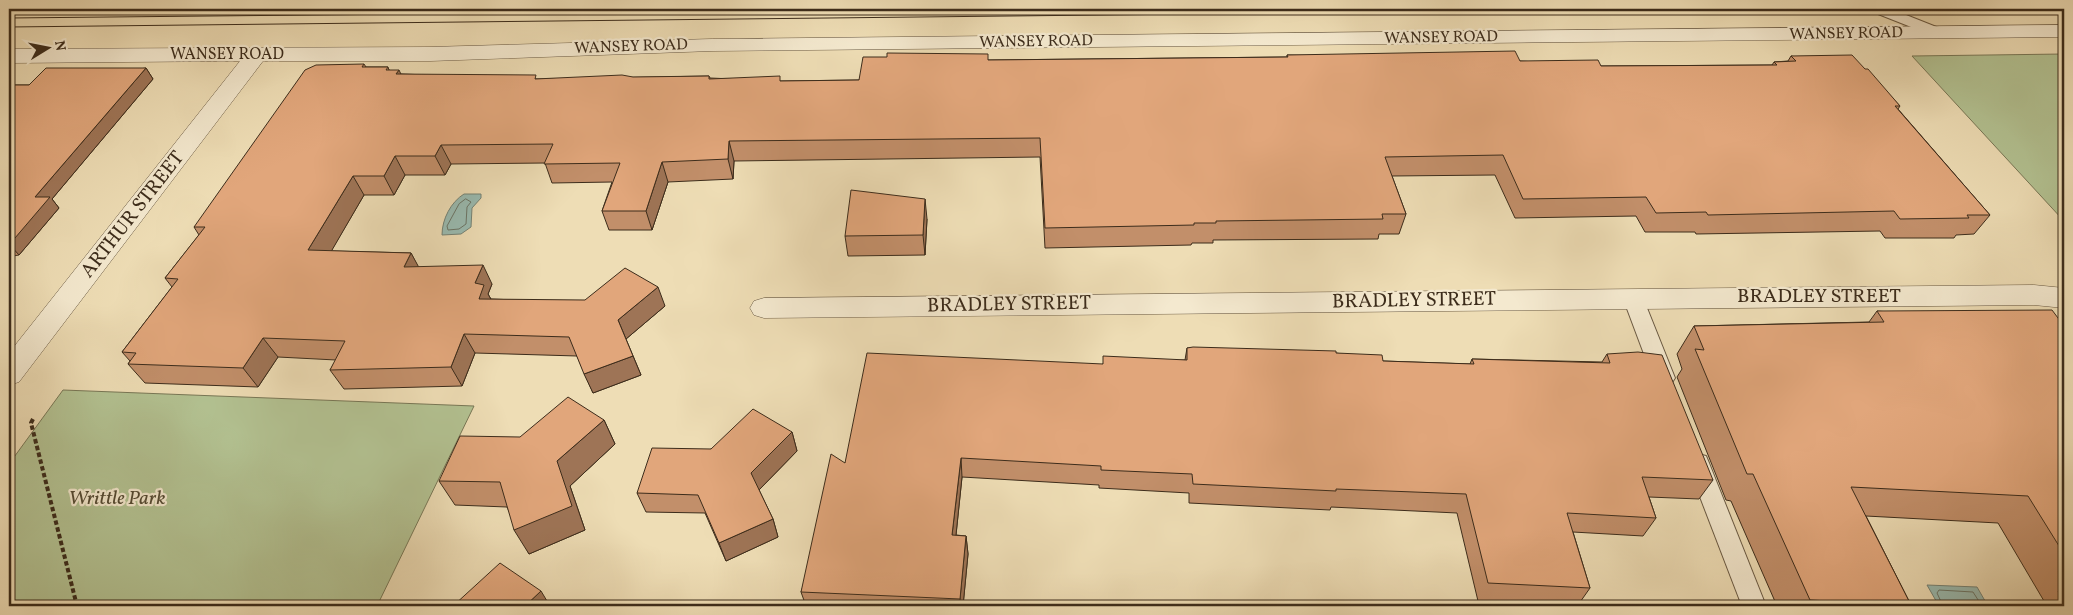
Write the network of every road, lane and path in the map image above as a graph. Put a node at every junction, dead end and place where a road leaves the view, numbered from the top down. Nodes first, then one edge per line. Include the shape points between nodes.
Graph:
1 (1878, 9) edge
2 (2064, 31) edge
3 (1939, 33) junction
4 (9, 56) edge
5 (256, 56) junction
6 (1633, 298) junction
7 (2064, 298) edge
8 (764, 308) dead end
9 (9, 374) edge
10 (1671, 396) edge
11 (33, 419) dead end
12 (1689, 441) edge
13 (77, 606) edge
14 (1754, 606) edge

1 - 3 lane
2 - 3 street, WANSEY ROAD
3 - 5 street, WANSEY ROAD via 712,45
4 - 5 street, WANSEY ROAD
5 - 9 street, ARTHUR STREET
6 - 7 street, BRADLEY STREET via 2034,295
6 - 8 street, BRADLEY STREET
6 - 10 lane
11 - 13 path via 30,423
12 - 14 lane

